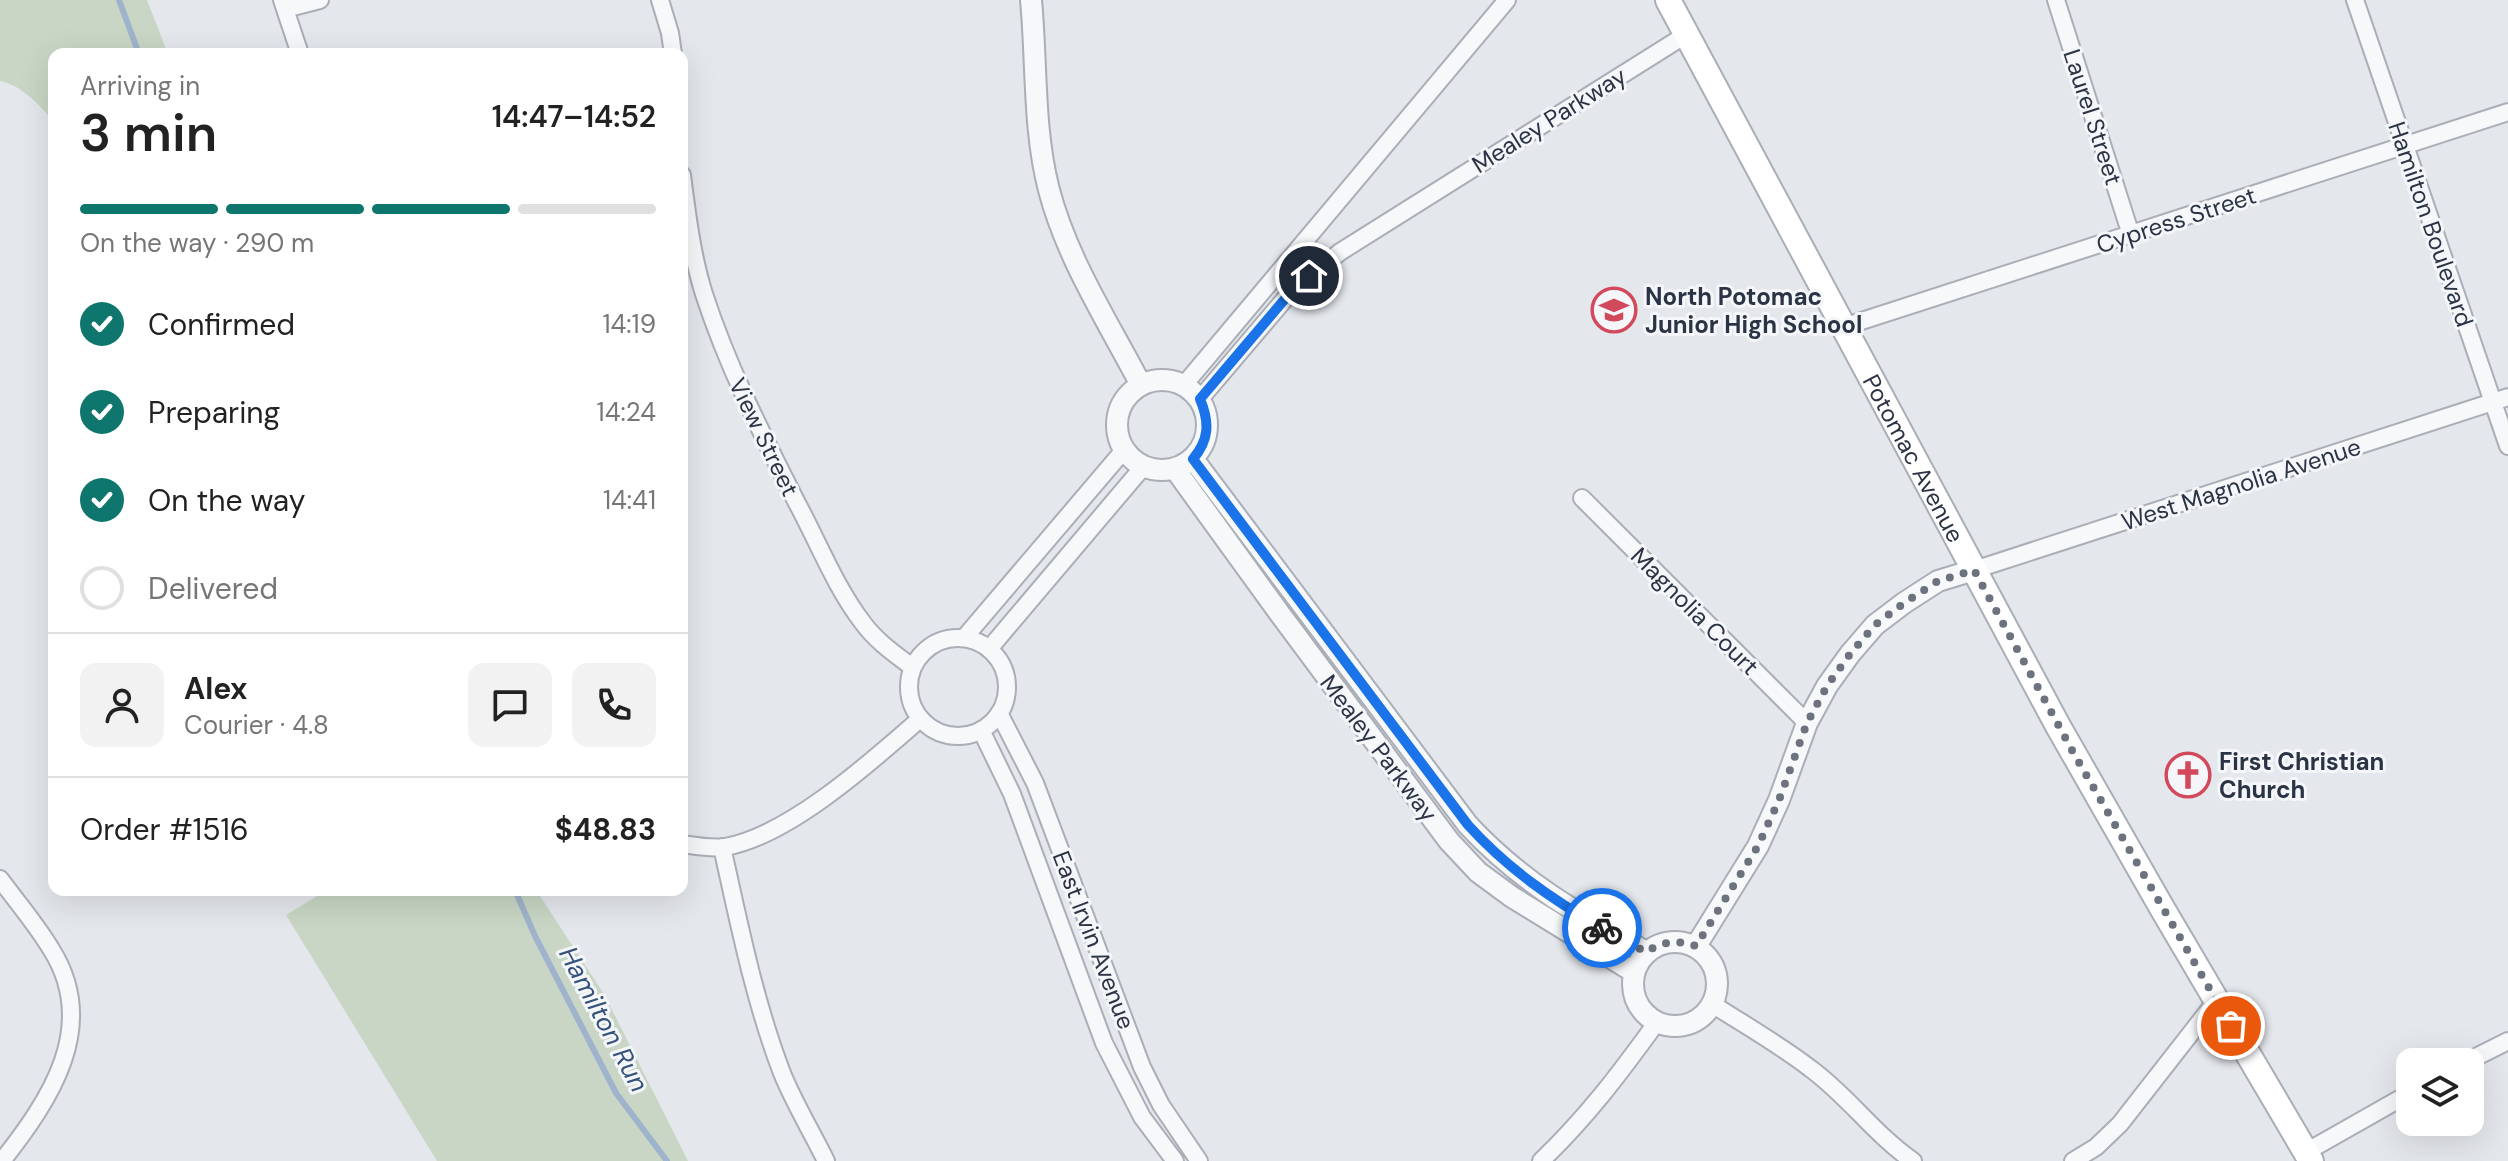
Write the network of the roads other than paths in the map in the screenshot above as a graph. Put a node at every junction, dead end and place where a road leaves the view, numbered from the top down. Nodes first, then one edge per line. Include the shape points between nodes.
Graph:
1 (320, 0) edge
2 (660, 0) edge
3 (1031, 0) edge
4 (1507, 0) edge
5 (1668, 0) edge
6 (2056, 0) edge
7 (2355, 0) edge
8 (283, 4) edge
9 (1687, 34) junction
10 (298, 48) edge
11 (672, 48) edge
12 (2508, 112) edge
13 (2404, 146) junction
14 (688, 221) edge
15 (2131, 235) junction
16 (1843, 327) junction
17 (1141, 385) junction
18 (1184, 385) junction
19 (2508, 397) edge
20 (1200, 399) junction
21 (2491, 402) junction
22 (2508, 446) edge
23 (1124, 450) junction
24 (1184, 464) junction
25 (1143, 467) junction
26 (1582, 498) dead end
27 (1974, 570) junction
28 (964, 638) junction
29 (989, 649) junction
30 (912, 667) junction
31 (999, 713) junction
32 (920, 719) junction
33 (1807, 723) junction
34 (981, 730) junction
35 (688, 844) edge
36 (722, 847) junction
37 (0, 879) edge
38 (1696, 946) junction
39 (1646, 952) junction
40 (1634, 972) junction
41 (2216, 1001) junction
42 (1712, 1004) junction
43 (1657, 1022) junction
44 (2508, 1041) edge
45 (2484, 1053) edge
46 (2396, 1102) edge
47 (2308, 1156) edge
48 (2, 1161) edge
49 (826, 1161) edge
50 (1175, 1161) edge
51 (1199, 1161) edge
52 (1541, 1161) edge
53 (1913, 1161) edge
54 (2073, 1161) edge

1 - 8 street
2 - 11 street
3 - 17 street via 1040,144 1049,189 1079,268
4 - 18 street
5 - 9 main road, Potomac Avenue
6 - 15 street, Laurel Street
7 - 13 street, Hamilton Boulevard
8 - 10 street
9 - 16 main road, Potomac Avenue
9 - 20 street, Mealey Parkway via 1340,252 1290,293
12 - 13 street, Cypress Street
13 - 15 street, Cypress Street
13 - 21 street, Hamilton Boulevard
14 - 30 street, View Street via 703,291 746,403 862,622
15 - 16 street, Cypress Street
16 - 27 main road, Potomac Avenue
17 - 18 street via 1170,380
17 - 23 street via 1126,397 1118,414
18 - 20 street
19 - 21 street, West Magnolia Avenue
20 - 24 street via 1208,431 1203,447
21 - 22 street, Hamilton Boulevard
21 - 27 street, West Magnolia Avenue
23 - 25 street
23 - 28 street
24 - 25 street via 1159,471
24 - 39 street, Mealey Parkway via 1494,854 1562,905
24 - 40 street, Mealey Parkway via 1280,614 1449,841 1512,897
25 - 29 street
26 - 33 street, Magnolia Court
27 - 33 street via 1938,581 1875,625 1827,686
27 - 41 main road, Potomac Avenue
28 - 29 street
28 - 30 street via 933,644
29 - 31 street via 1003,666 1007,682
30 - 32 street via 911,703
31 - 34 street
31 - 51 street, East Irvin Avenue via 1035,783 1142,1067
32 - 34 street via 938,732 960,736
32 - 36 street via 822,799 769,831
33 - 38 street via 1758,846
34 - 50 street, East Irvin Avenue via 1012,794 1104,1043 1142,1117
35 - 36 street
36 - 49 street via 769,1036 783,1077
37 - 48 street via 53,951 71,1004 64,1062 51,1092
38 - 39 street via 1661,943
38 - 42 street via 1716,972
39 - 40 street
40 - 43 street via 1633,992 1641,1010
41 - 47 main road, Potomac Avenue
41 - 54 street via 2120,1124
42 - 43 street via 1688,1024
42 - 53 street via 1812,1069
43 - 52 street via 1606,1092
44 - 45 street
46 - 47 street

